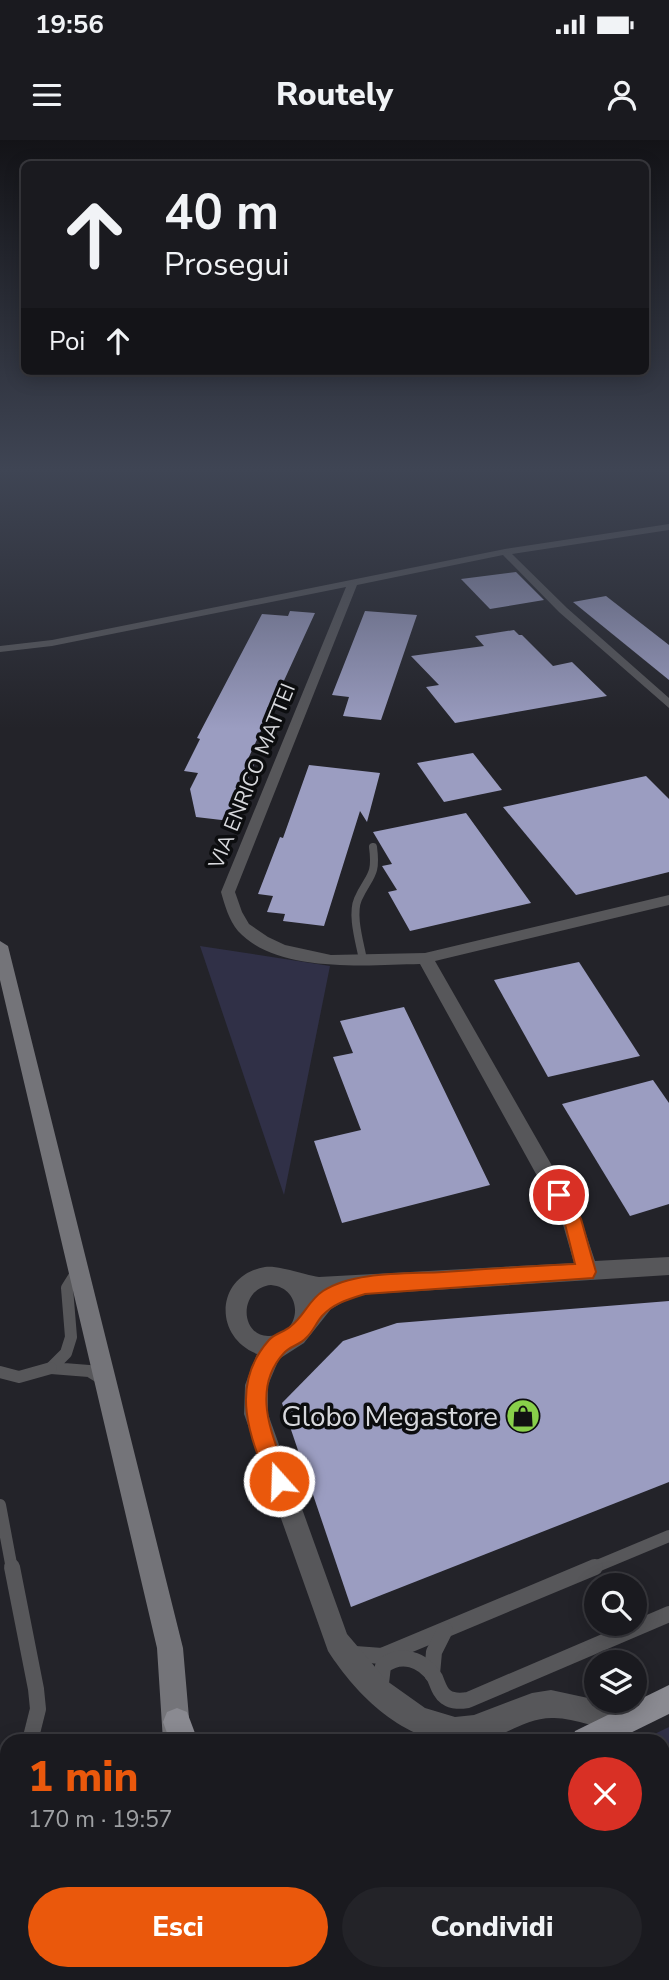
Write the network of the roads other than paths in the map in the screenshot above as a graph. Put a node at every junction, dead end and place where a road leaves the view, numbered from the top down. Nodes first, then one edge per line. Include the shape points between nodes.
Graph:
1 (480, 557) edge
2 (510, 557) edge
3 (353, 582) junction
4 (52, 643) junction
5 (0, 649) edge
6 (0, 662) edge
7 (669, 704) edge
8 (373, 847) dead end
9 (669, 900) edge
10 (0, 946) edge
11 (425, 958) junction
12 (363, 960) junction
13 (669, 1266) edge
14 (79, 1268) junction
15 (587, 1272) junction
16 (294, 1283) junction
17 (365, 1285) junction
18 (305, 1323) junction
19 (278, 1344) junction
20 (51, 1368) junction
21 (0, 1372) edge
22 (107, 1382) junction
23 (0, 1505) edge
24 (669, 1536) edge
25 (669, 1614) edge
26 (445, 1630) junction
27 (337, 1642) junction
28 (432, 1674) junction
29 (387, 1696) junction
30 (669, 1699) edge
31 (625, 1720) junction
32 (32, 1734) edge
33 (179, 1734) edge
34 (598, 1734) edge

1 - 3 street
2 - 7 street
3 - 4 street
3 - 12 street, VIA ENRICO MATTEI via 228,892 244,928 262,941 281,950 331,960
4 - 5 street
4 - 6 street
8 - 12 lane via 371,879 357,901
9 - 11 street, VIA ENRICO MATTEI
10 - 14 main road
11 - 12 street, VIA ENRICO MATTEI
11 - 15 street via 572,1219
13 - 15 street
14 - 20 lane via 67,1288 71,1337 66,1353
14 - 22 main road
15 - 17 street
16 - 17 street
16 - 18 street via 308,1302
16 - 19 street via 284,1278 259,1279 240,1294 235,1306 245,1335 255,1342
17 - 18 street via 331,1296
18 - 19 street via 289,1340
19 - 27 street via 258,1377 256,1414
20 - 21 lane via 26,1378 9,1378
20 - 22 lane via 89,1371
22 - 33 main road via 170,1648
23 - 32 lane via 36,1689 38,1709
24 - 26 lane
25 - 28 lane via 468,1700 445,1696
26 - 27 lane via 382,1656 358,1655
26 - 28 lane via 434,1652
27 - 29 street via 354,1667
28 - 29 lane via 415,1659 389,1660 380,1678
29 - 31 street via 415,1720 446,1732 476,1729 554,1703
30 - 31 main road
31 - 34 main road

